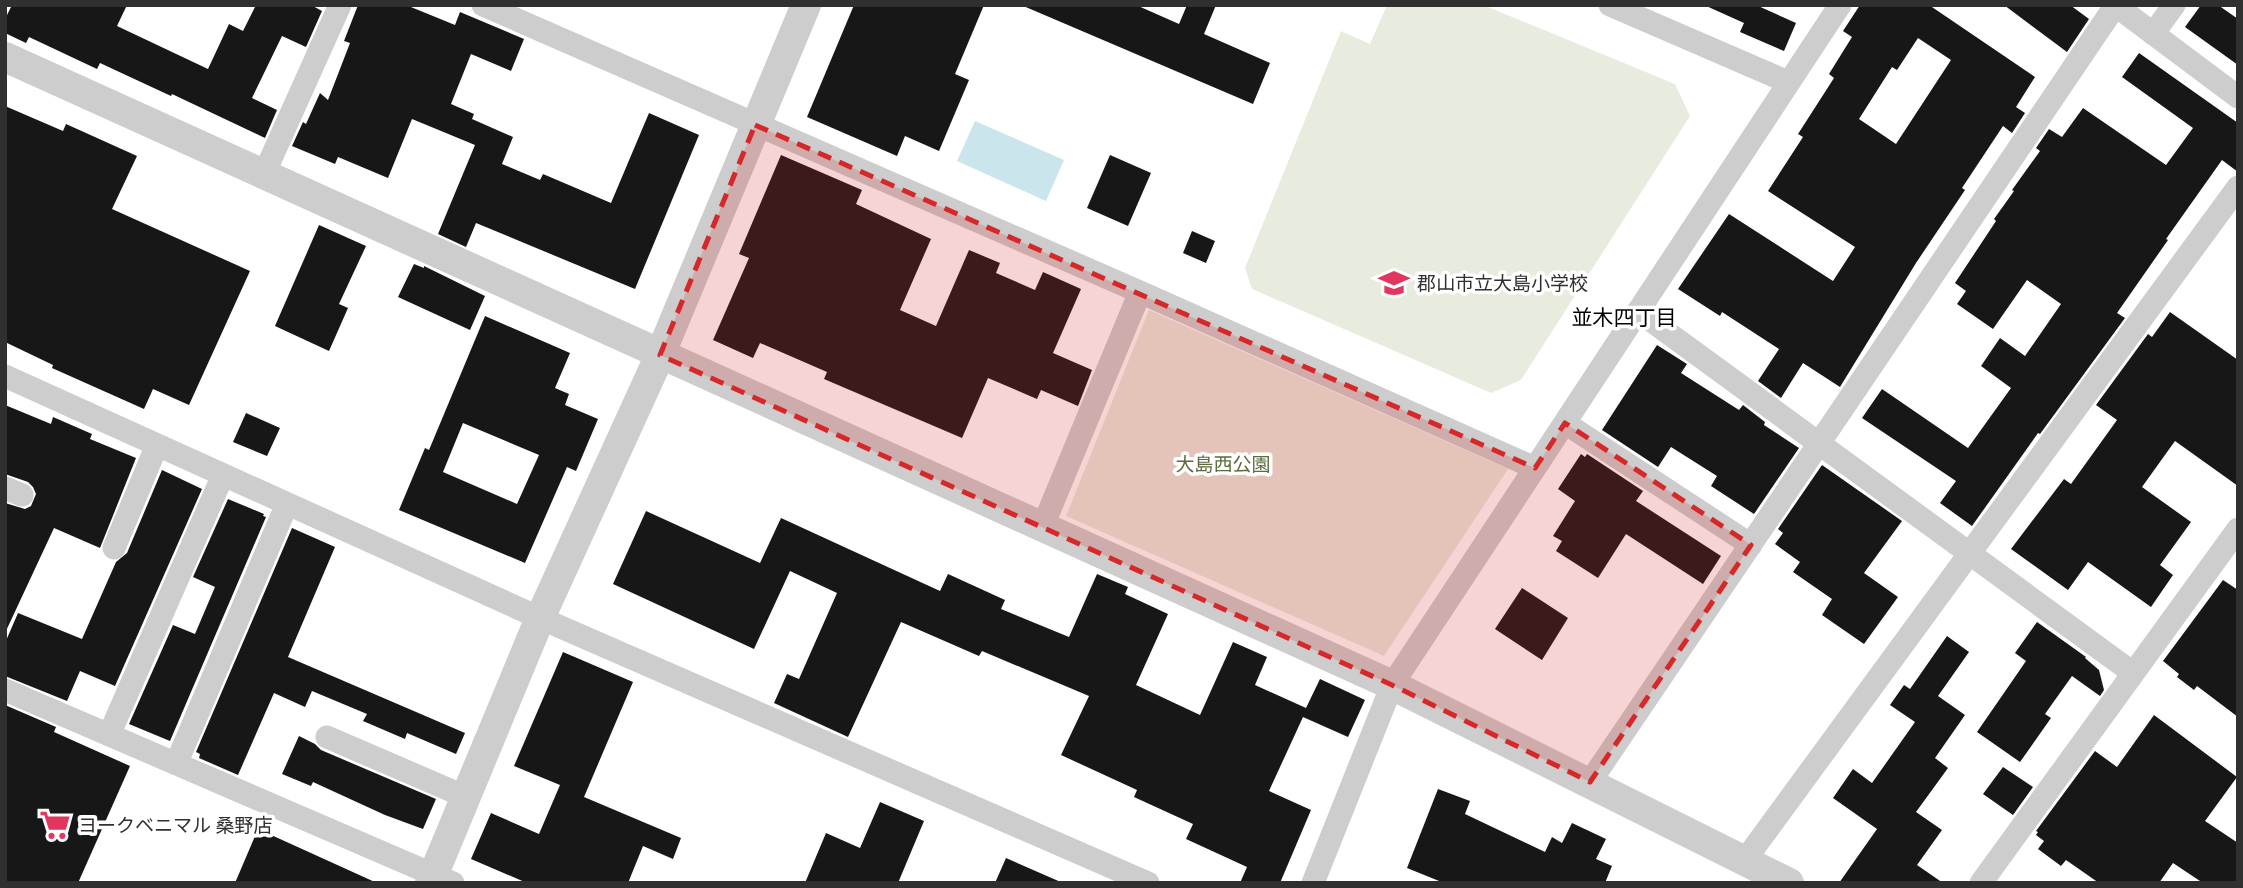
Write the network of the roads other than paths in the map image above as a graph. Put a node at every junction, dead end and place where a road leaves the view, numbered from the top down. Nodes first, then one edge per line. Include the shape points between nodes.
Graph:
1 (340, 5) edge
2 (806, 5) edge
3 (1610, 5) edge
4 (1840, 5) edge
5 (2174, 5) edge
6 (488, 6) edge
7 (2115, 6) edge
8 (2153, 34) junction
9 (5, 58) edge
10 (1788, 82) junction
11 (2238, 97) edge
12 (755, 125) junction
13 (264, 174) junction
14 (2238, 187) edge
15 (1140, 292) junction
16 (1638, 311) junction
17 (660, 355) junction
18 (5, 376) edge
19 (1565, 423) junction
20 (1820, 443) junction
21 (157, 445) junction
22 (1535, 468) junction
23 (223, 475) junction
24 (287, 504) junction
25 (1042, 528) junction
26 (2238, 529) edge
27 (1751, 545) junction
28 (114, 548) dead end
29 (1969, 554) junction
30 (540, 618) junction
31 (2133, 673) junction
32 (1392, 685) junction
33 (5, 690) edge
34 (109, 735) junction
35 (327, 737) dead end
36 (176, 764) junction
37 (1590, 782) junction
38 (466, 797) junction
39 (1745, 860) junction
40 (439, 880) edge
41 (1148, 883) edge
42 (1313, 883) edge
43 (1788, 883) edge
44 (1981, 883) edge

1 - 13 street
2 - 12 street
3 - 10 street
4 - 10 street
5 - 8 street
6 - 12 street
7 - 8 street
7 - 20 street
8 - 11 street
9 - 13 street
10 - 16 street
12 - 15 street
12 - 17 street
13 - 17 street
14 - 29 street
15 - 22 street
15 - 25 street
16 - 19 street
16 - 20 street
17 - 25 street
17 - 30 street
18 - 21 street
19 - 22 street
19 - 27 street
20 - 27 street
20 - 29 street
21 - 23 street
21 - 28 street
22 - 32 street
23 - 24 street
23 - 34 street
24 - 30 street
24 - 36 street
25 - 32 street
26 - 31 street
27 - 37 street
29 - 31 street
29 - 39 street
30 - 38 street
30 - 41 street
31 - 44 street
32 - 37 street
32 - 42 street
33 - 34 street
34 - 36 street
35 - 38 street
36 - 40 street
37 - 39 street
38 - 40 street
39 - 43 street

